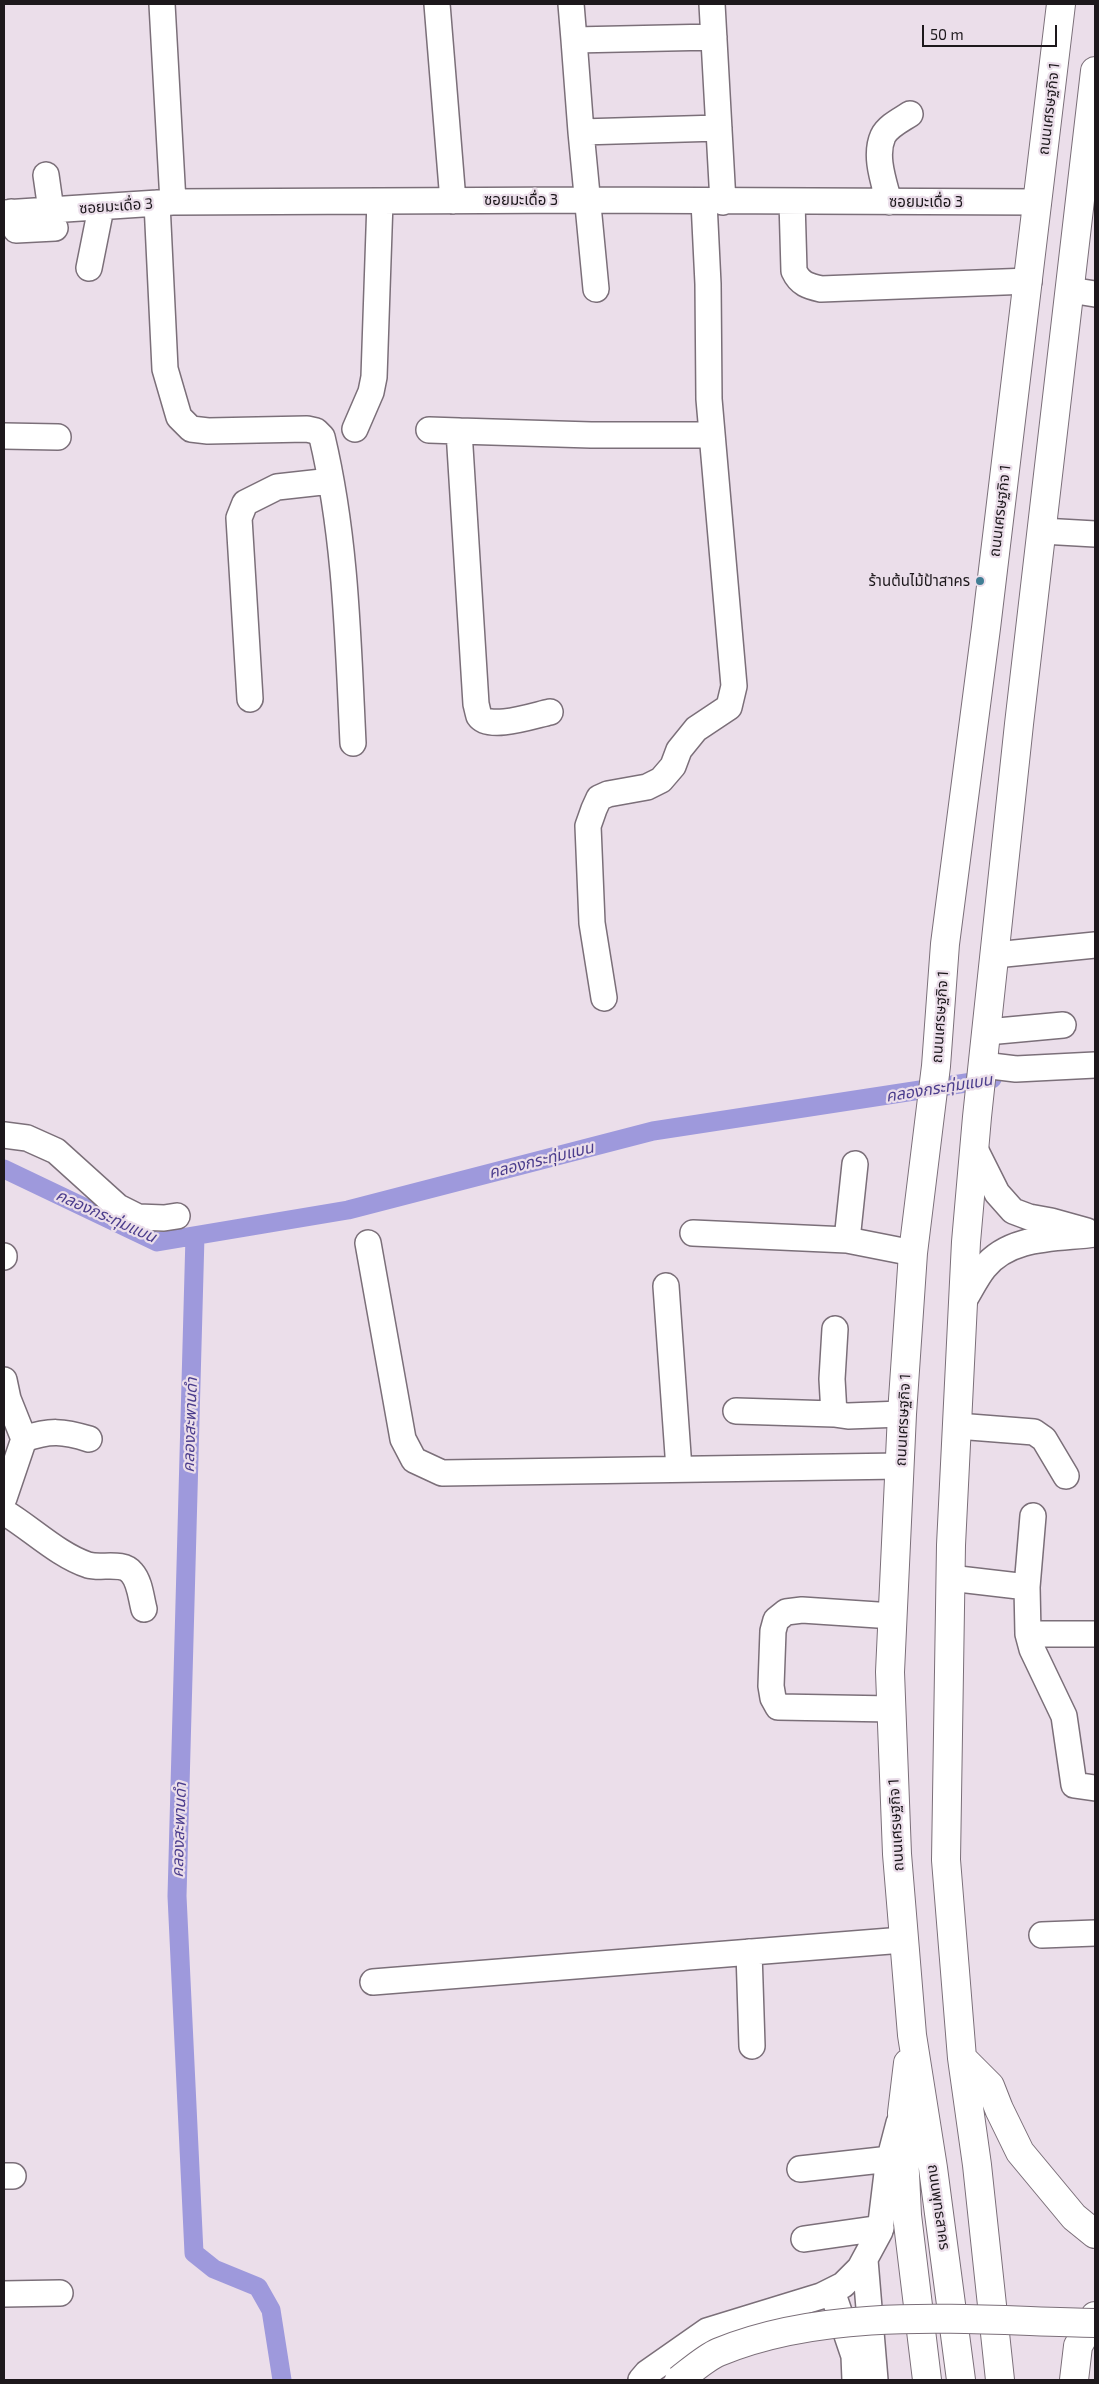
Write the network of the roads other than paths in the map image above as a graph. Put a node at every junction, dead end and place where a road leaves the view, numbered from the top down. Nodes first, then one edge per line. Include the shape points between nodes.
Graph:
1 (162, 4) edge
2 (437, 4) edge
3 (572, 4) edge
4 (712, 4) edge
5 (1061, 4) edge
6 (714, 37) junction
7 (574, 40) junction
8 (1095, 71) edge
9 (910, 114) dead end
10 (1093, 116) edge
11 (719, 128) junction
12 (581, 132) junction
13 (46, 175) dead end
14 (586, 200) junction
15 (380, 201) junction
16 (453, 201) junction
17 (714, 202) junction
18 (792, 202) junction
19 (889, 202) junction
20 (1038, 202) junction
21 (165, 203) junction
22 (101, 208) junction
23 (7, 212) edge
24 (53, 219) junction
25 (89, 268) dead end
26 (1029, 281) junction
27 (596, 289) dead end
28 (1083, 292) edge
29 (355, 429) dead end
30 (429, 430) dead end
31 (459, 431) junction
32 (711, 435) junction
33 (4, 436) edge
34 (58, 436) dead end
35 (331, 481) junction
36 (1042, 531) junction
37 (1095, 534) edge
38 (250, 699) dead end
39 (550, 712) dead end
40 (353, 743) dead end
41 (1095, 945) edge
42 (995, 955) junction
43 (604, 998) dead end
44 (1063, 1025) dead end
45 (987, 1032) junction
46 (1095, 1065) edge
47 (983, 1069) junction
48 (4, 1136) edge
49 (975, 1149) junction
50 (856, 1164) dead end
51 (177, 1216) dead end
52 (693, 1233) dead end
53 (1095, 1233) edge
54 (847, 1240) junction
55 (368, 1243) dead end
56 (913, 1253) junction
57 (666, 1286) dead end
58 (963, 1302) junction
59 (835, 1329) dead end
60 (4, 1380) edge
61 (736, 1411) dead end
62 (834, 1414) junction
63 (902, 1414) junction
64 (957, 1426) junction
65 (24, 1439) junction
66 (89, 1439) dead end
67 (900, 1466) junction
68 (679, 1469) junction
69 (1066, 1476) dead end
70 (4, 1498) edge
71 (4, 1512) edge
72 (1033, 1516) dead end
73 (950, 1578) junction
74 (1027, 1587) junction
75 (144, 1609) dead end
76 (893, 1616) junction
77 (1028, 1634) junction
78 (1095, 1634) edge
79 (892, 1709) junction
80 (1095, 1788) edge
81 (1095, 1932) edge
82 (1042, 1935) dead end
83 (903, 1940) junction
84 (748, 1952) junction
85 (373, 1982) dead end
86 (912, 2035) junction
87 (752, 2046) dead end
88 (962, 2058) junction
89 (902, 2113) junction
90 (890, 2159) junction
91 (800, 2169) dead end
92 (880, 2228) junction
93 (1095, 2234) edge
94 (804, 2239) dead end
95 (865, 2260) junction
96 (832, 2291) junction
97 (60, 2292) dead end
98 (4, 2294) edge
99 (1095, 2316) edge
100 (1095, 2323) edge
101 (641, 2380) edge
102 (679, 2380) edge
103 (855, 2380) edge
104 (875, 2380) edge
105 (927, 2380) edge
106 (961, 2380) edge
107 (1000, 2380) edge
108 (1074, 2380) edge

1 - 21 street
2 - 16 street
3 - 7 street
4 - 6 street
5 - 20 main road, ถนนเศรษฐกิจ 1
6 - 7 street
6 - 11 street
7 - 12 street
8 - 10 main road
9 - 19 street via 884,135 880,148 881,170
10 - 28 main road
11 - 12 street
11 - 17 street
12 - 14 street
13 - 24 street
14 - 16 street, ซอยมะเดื่อ 3
14 - 17 street, ซอยมะเดื่อ 3
14 - 27 street
15 - 16 street, ซอยมะเดื่อ 3
15 - 21 street, ซอยมะเดื่อ 3
15 - 29 street via 374,377
17 - 18 street, ซอยมะเดื่อ 3
17 - 32 street
18 - 19 street, ซอยมะเดื่อ 3
18 - 26 street via 794,271 805,286 821,289
19 - 20 street, ซอยมะเดื่อ 3
20 - 26 main road, ถนนเศรษฐกิจ 1
21 - 22 street, ซอยมะเดื่อ 3
21 - 35 street via 165,369 179,417 191,429 208,431 316,431 322,437
22 - 24 street, ซอยมะเดื่อ 3
22 - 25 street
23 - 24 street, ซอยมะเดื่อ 3
26 - 56 main road, ถนนเศรษฐกิจ 1 via 945,944 936,1066
28 - 36 main road
30 - 31 street
31 - 32 street via 591,436
31 - 39 street via 479,716 484,721 498,723
32 - 43 street via 734,686 729,707 696,729 678,750 673,766 661,780 647,787 608,794 599,798 594,809 588,826 592,923
33 - 34 street
35 - 38 street via 277,487 245,504 239,518
35 - 40 street via 344,560
36 - 37 street
36 - 42 main road
41 - 42 street
42 - 45 main road
44 - 45 street
45 - 47 main road
46 - 47 street
47 - 49 main road
48 - 51 street via 27,1138 56,1151 118,1207 138,1217
49 - 53 street via 997,1193 1013,1211
49 - 58 main road
50 - 54 street
52 - 54 street
53 - 58 street via 1024,1241 984,1267
54 - 56 street
55 - 68 street via 403,1439 414,1460 442,1473
56 - 63 main road, ถนนเศรษฐกิจ 1
57 - 68 street
58 - 64 main road
59 - 62 street
60 - 65 street
61 - 62 street
62 - 63 street
63 - 67 main road, ถนนเศรษฐกิจ 1
64 - 69 street via 1034,1432 1044,1439
64 - 73 main road
65 - 66 street via 65,1431
65 - 70 street
67 - 68 street
67 - 76 main road, ถนนเศรษฐกิจ 1
71 - 75 street via 60,1550 89,1565 126,1568 132,1572
72 - 74 street
73 - 74 street
73 - 88 main road via 946,1860
74 - 77 street
76 - 79 main road, ถนนเศรษฐกิจ 1
76 - 79 street via 802,1610 786,1612 776,1620 773,1632 771,1686 778,1707
77 - 78 street
77 - 80 street via 1064,1716 1074,1785
79 - 83 main road, ถนนเศรษฐกิจ 1
81 - 82 street
83 - 84 street
83 - 86 main road, ถนนเศรษฐกิจ 1
84 - 85 street
84 - 87 street
86 - 89 main road
86 - 106 main road, ถนนพุทธสาคร
88 - 93 main road via 990,2086 1020,2152 1074,2217
88 - 107 main road
89 - 90 street
89 - 105 main road via 907,2215
90 - 91 street
90 - 92 street
92 - 94 street
92 - 95 street
95 - 96 street via 843,2285
95 - 104 street
96 - 101 street via 707,2331
96 - 103 street via 854,2356
97 - 98 street
99 - 108 main road via 1078,2346
100 - 102 main road, bridge via 883,2319 794,2329 718,2353

